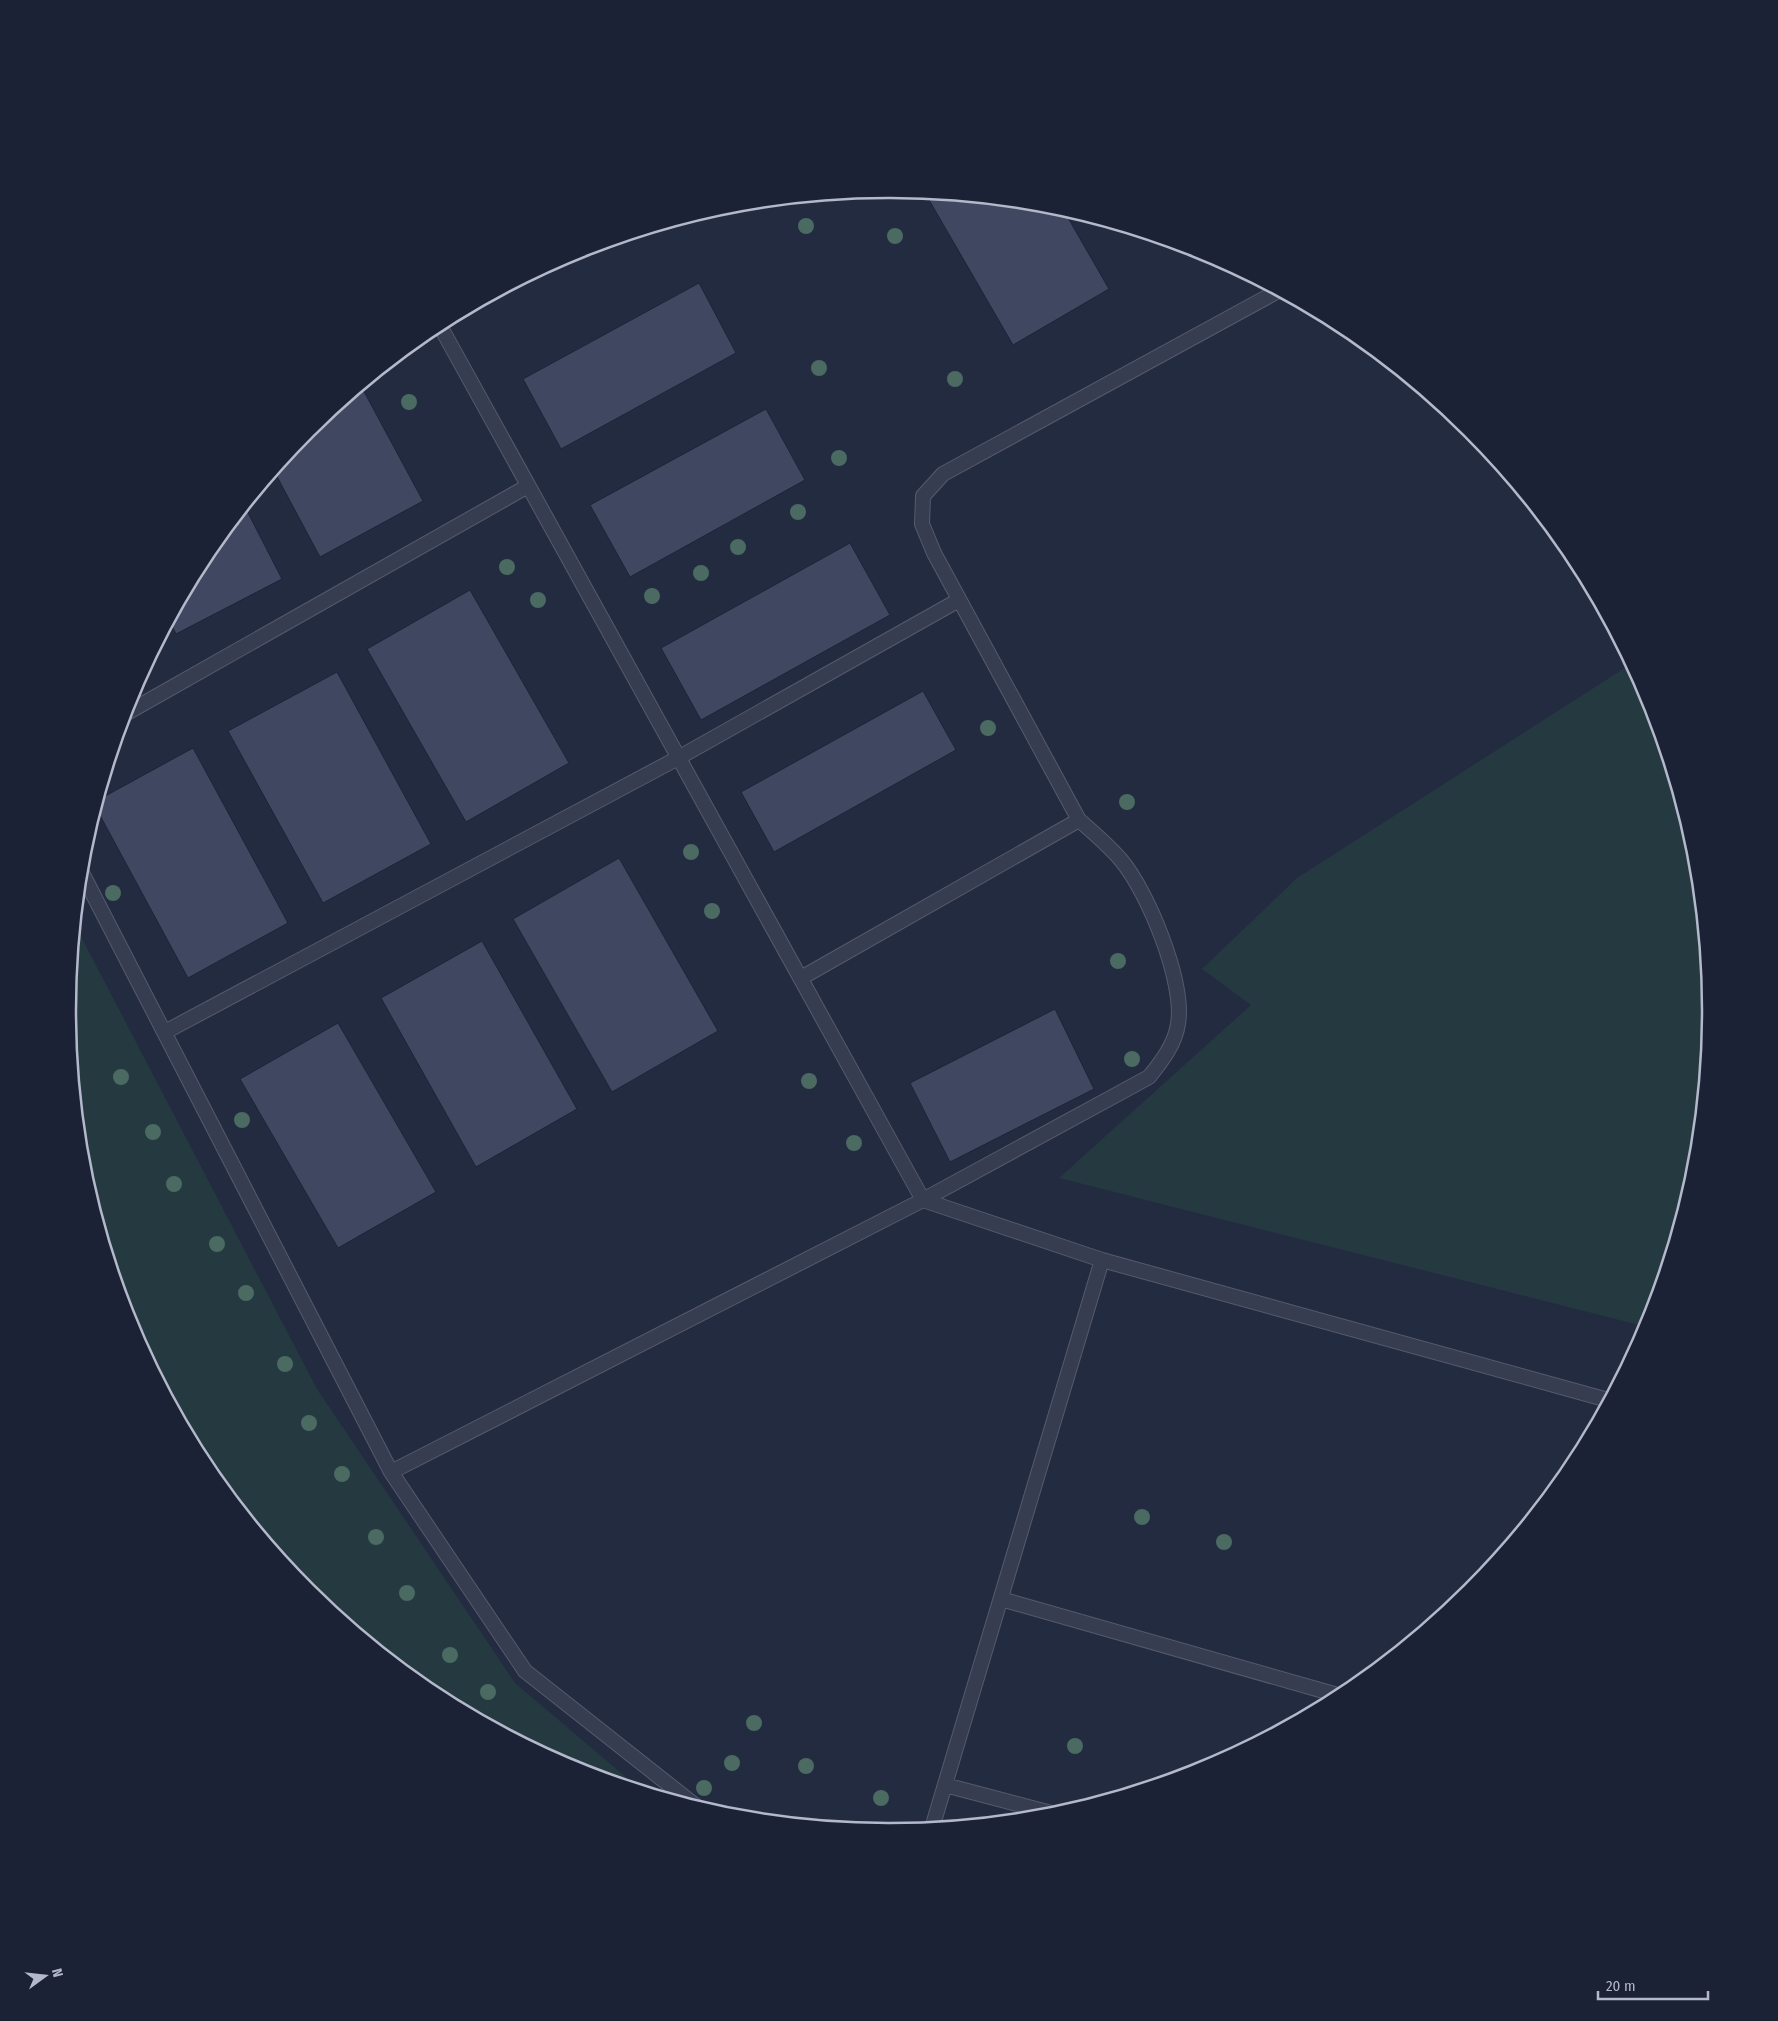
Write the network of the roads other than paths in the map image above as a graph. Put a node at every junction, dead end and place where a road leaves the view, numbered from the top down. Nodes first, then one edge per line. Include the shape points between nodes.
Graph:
1 (1272, 295) edge
2 (443, 331) edge
3 (528, 486) junction
4 (959, 600) junction
5 (134, 709) edge
6 (678, 758) junction
7 (1079, 820) junction
8 (87, 882) edge
9 (800, 978) junction
10 (165, 1032) junction
11 (923, 1200) junction
12 (1102, 1260) junction
13 (1603, 1399) edge
14 (391, 1472) junction
15 (1001, 1600) junction
16 (1330, 1693) edge
17 (945, 1785) junction
18 (685, 1797) edge
19 (1038, 1810) edge
20 (934, 1822) edge

1 - 4 lane via 943,474 923,496 922,524
2 - 3 lane
3 - 5 lane
3 - 6 lane
4 - 6 lane
4 - 7 lane
6 - 9 lane
6 - 10 lane
7 - 9 lane
7 - 11 lane via 1122,861 1145,899 1166,946 1178,998 1178,1024 1166,1056 1149,1077
8 - 10 lane
9 - 11 lane
10 - 14 lane
11 - 12 lane
11 - 14 lane
12 - 13 lane
12 - 15 lane
14 - 18 lane via 525,1671
15 - 16 lane
15 - 17 lane
17 - 19 lane
17 - 20 lane

